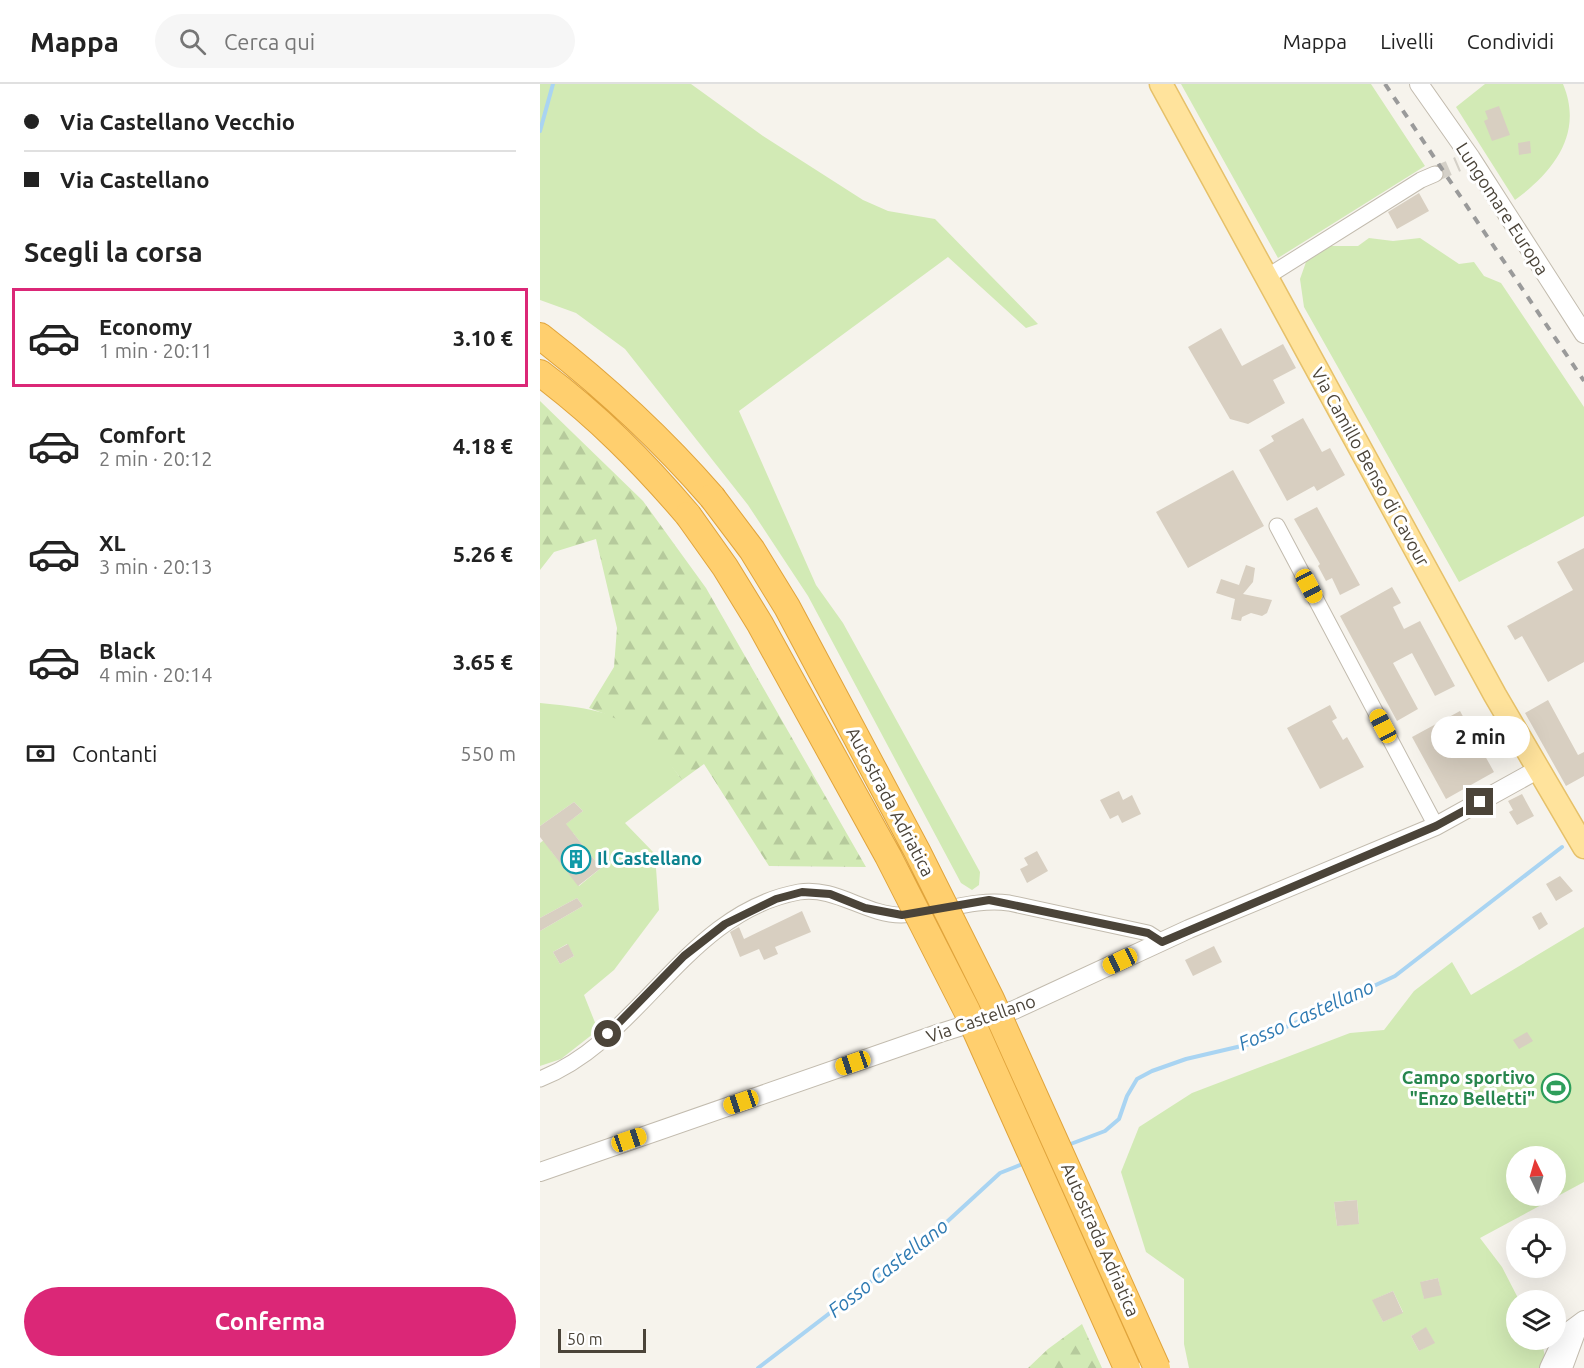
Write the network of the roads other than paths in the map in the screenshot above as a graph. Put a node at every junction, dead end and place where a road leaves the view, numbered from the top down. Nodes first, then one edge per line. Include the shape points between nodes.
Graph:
1 (1161, 84) edge
2 (1419, 84) edge
3 (1435, 174) tunnel mouth
4 (1265, 278) junction
5 (1584, 334) edge
6 (540, 336) edge
7 (540, 373) edge
8 (1277, 526) dead end
9 (1537, 770) junction
10 (1436, 826) junction
11 (1584, 848) edge
12 (1162, 942) junction
13 (540, 1079) edge
14 (540, 1172) edge
15 (1582, 1322) edge
16 (1127, 1368) edge
17 (1157, 1368) edge
18 (1549, 1368) edge
19 (1563, 1368) edge

1 - 4 main road, Via Camillo Benso di Cavour
2 - 5 street, Lungomare Europa via 1464,161
3 - 4 street
4 - 9 main road, Via Camillo Benso di Cavour
6 - 17 highway, Autostrada Adriatica, bridge via 667,446 752,550 787,607 991,999
7 - 16 highway, Autostrada Adriatica, bridge via 639,458 688,515 760,624 888,856 967,1011
8 - 10 street
9 - 10 street, Via Castellano
9 - 11 main road, Via Camillo Benso di Cavour
10 - 12 street, Via Castellano
12 - 13 street via 1148,933 989,900 902,915 865,908 830,894 802,892 776,899 725,924 684,956 592,1050
12 - 14 street, Via Castellano via 1014,1010
15 - 18 street via 1564,1334
15 - 19 street

